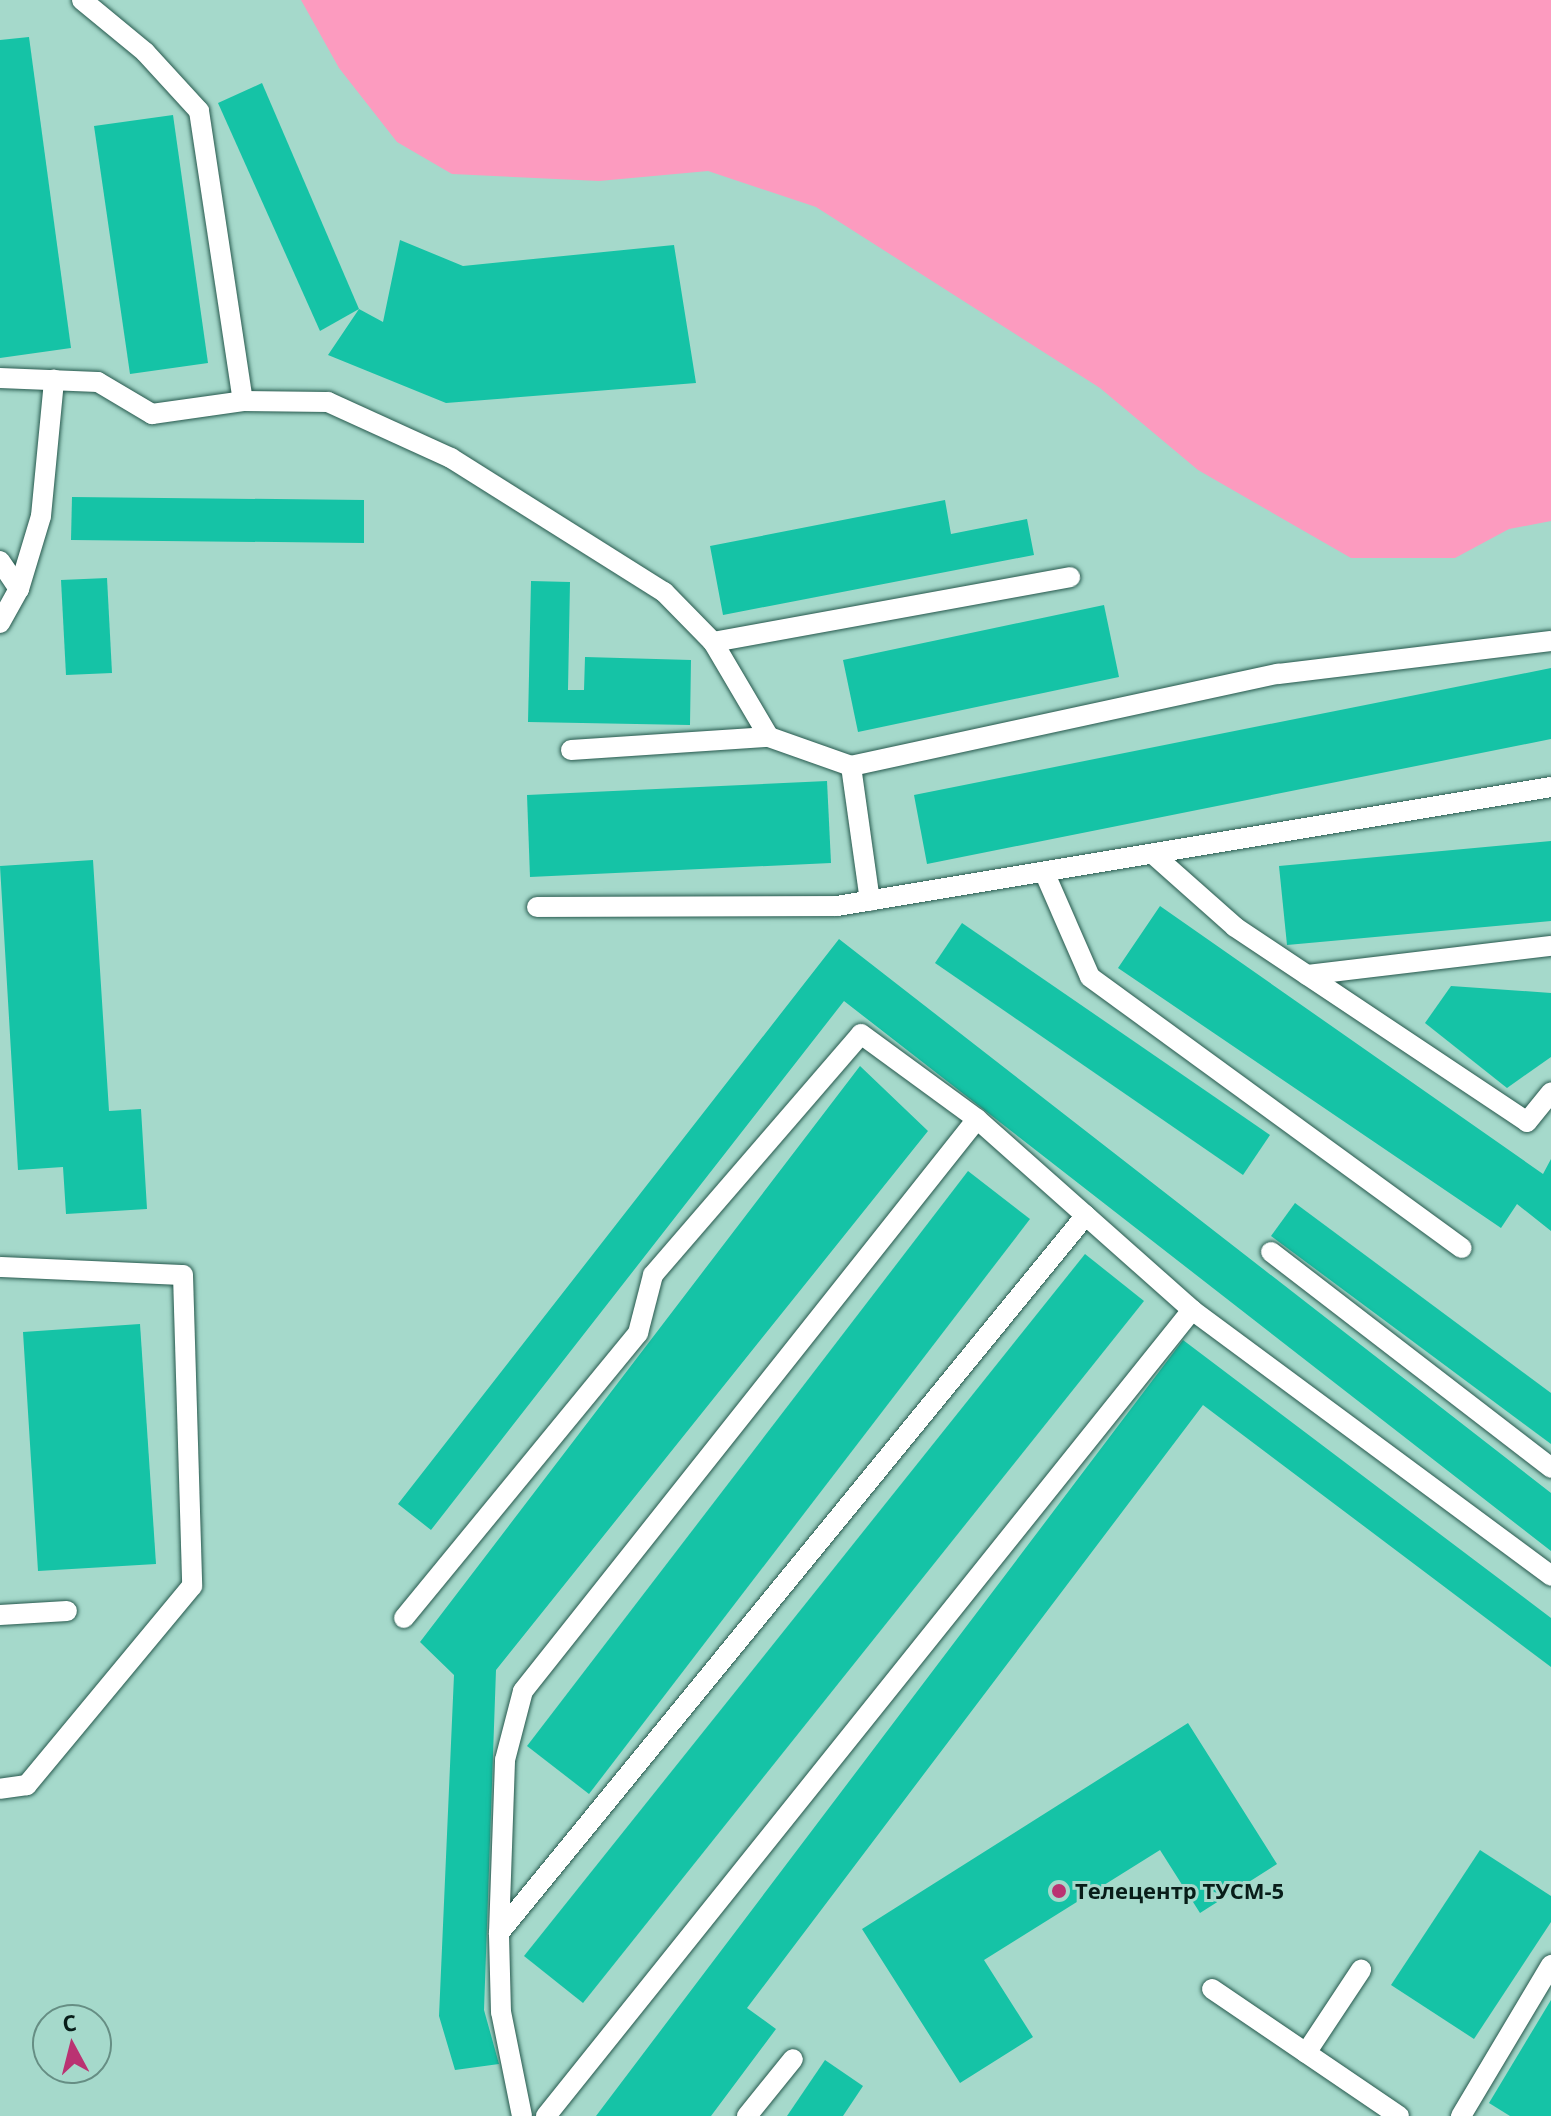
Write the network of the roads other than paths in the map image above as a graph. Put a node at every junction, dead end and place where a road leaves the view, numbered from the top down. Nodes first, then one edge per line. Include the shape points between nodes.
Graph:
1 (82, 0) edge
2 (0, 378) edge
3 (54, 380) junction
4 (243, 401) junction
5 (0, 561) edge
6 (1070, 577) dead end
7 (19, 589) junction
8 (0, 623) edge
9 (1551, 641) edge
10 (713, 642) junction
11 (769, 737) junction
12 (571, 750) dead end
13 (851, 766) junction
14 (1551, 787) edge
15 (1154, 855) junction
16 (1045, 874) junction
17 (870, 901) junction
18 (537, 907) dead end
19 (1551, 946) edge
20 (1307, 975) junction
21 (1551, 1092) edge
22 (977, 1119) junction
23 (1086, 1215) junction
24 (1462, 1248) dead end
25 (1271, 1252) dead end
26 (0, 1267) edge
27 (1192, 1310) junction
28 (1551, 1468) edge
29 (1551, 1576) edge
30 (67, 1611) dead end
31 (0, 1615) edge
32 (404, 1618) dead end
33 (0, 1789) edge
34 (499, 1933) junction
35 (1551, 1965) edge
36 (1361, 1970) dead end
37 (1212, 1989) dead end
38 (1306, 2053) junction
39 (793, 2059) dead end
40 (522, 2116) edge
41 (546, 2116) edge
42 (747, 2116) edge
43 (1399, 2116) edge
44 (1461, 2116) edge

1 - 4 lane via 145,52 199,111
2 - 3 lane
3 - 4 lane via 98,382 152,414
3 - 7 lane via 41,516
4 - 10 lane via 328,402 451,458 664,592
5 - 7 lane
6 - 10 lane
7 - 8 lane
9 - 13 lane via 1278,674
10 - 11 lane
11 - 12 lane
11 - 13 lane
13 - 17 lane
14 - 15 lane
15 - 16 lane
15 - 20 lane via 1235,927
16 - 17 lane
16 - 24 lane via 1090,977
17 - 18 lane
19 - 20 lane
20 - 21 lane via 1527,1122
22 - 23 lane
22 - 32 lane via 861,1034 653,1275 638,1333
22 - 34 lane via 523,1691 505,1760
23 - 27 lane
23 - 34 lane
25 - 28 lane
26 - 33 lane via 183,1275 192,1586 27,1785
27 - 29 lane
27 - 41 lane
30 - 31 lane
34 - 40 lane via 501,2012
35 - 44 lane
36 - 38 lane
37 - 38 lane
38 - 43 lane
39 - 42 lane

